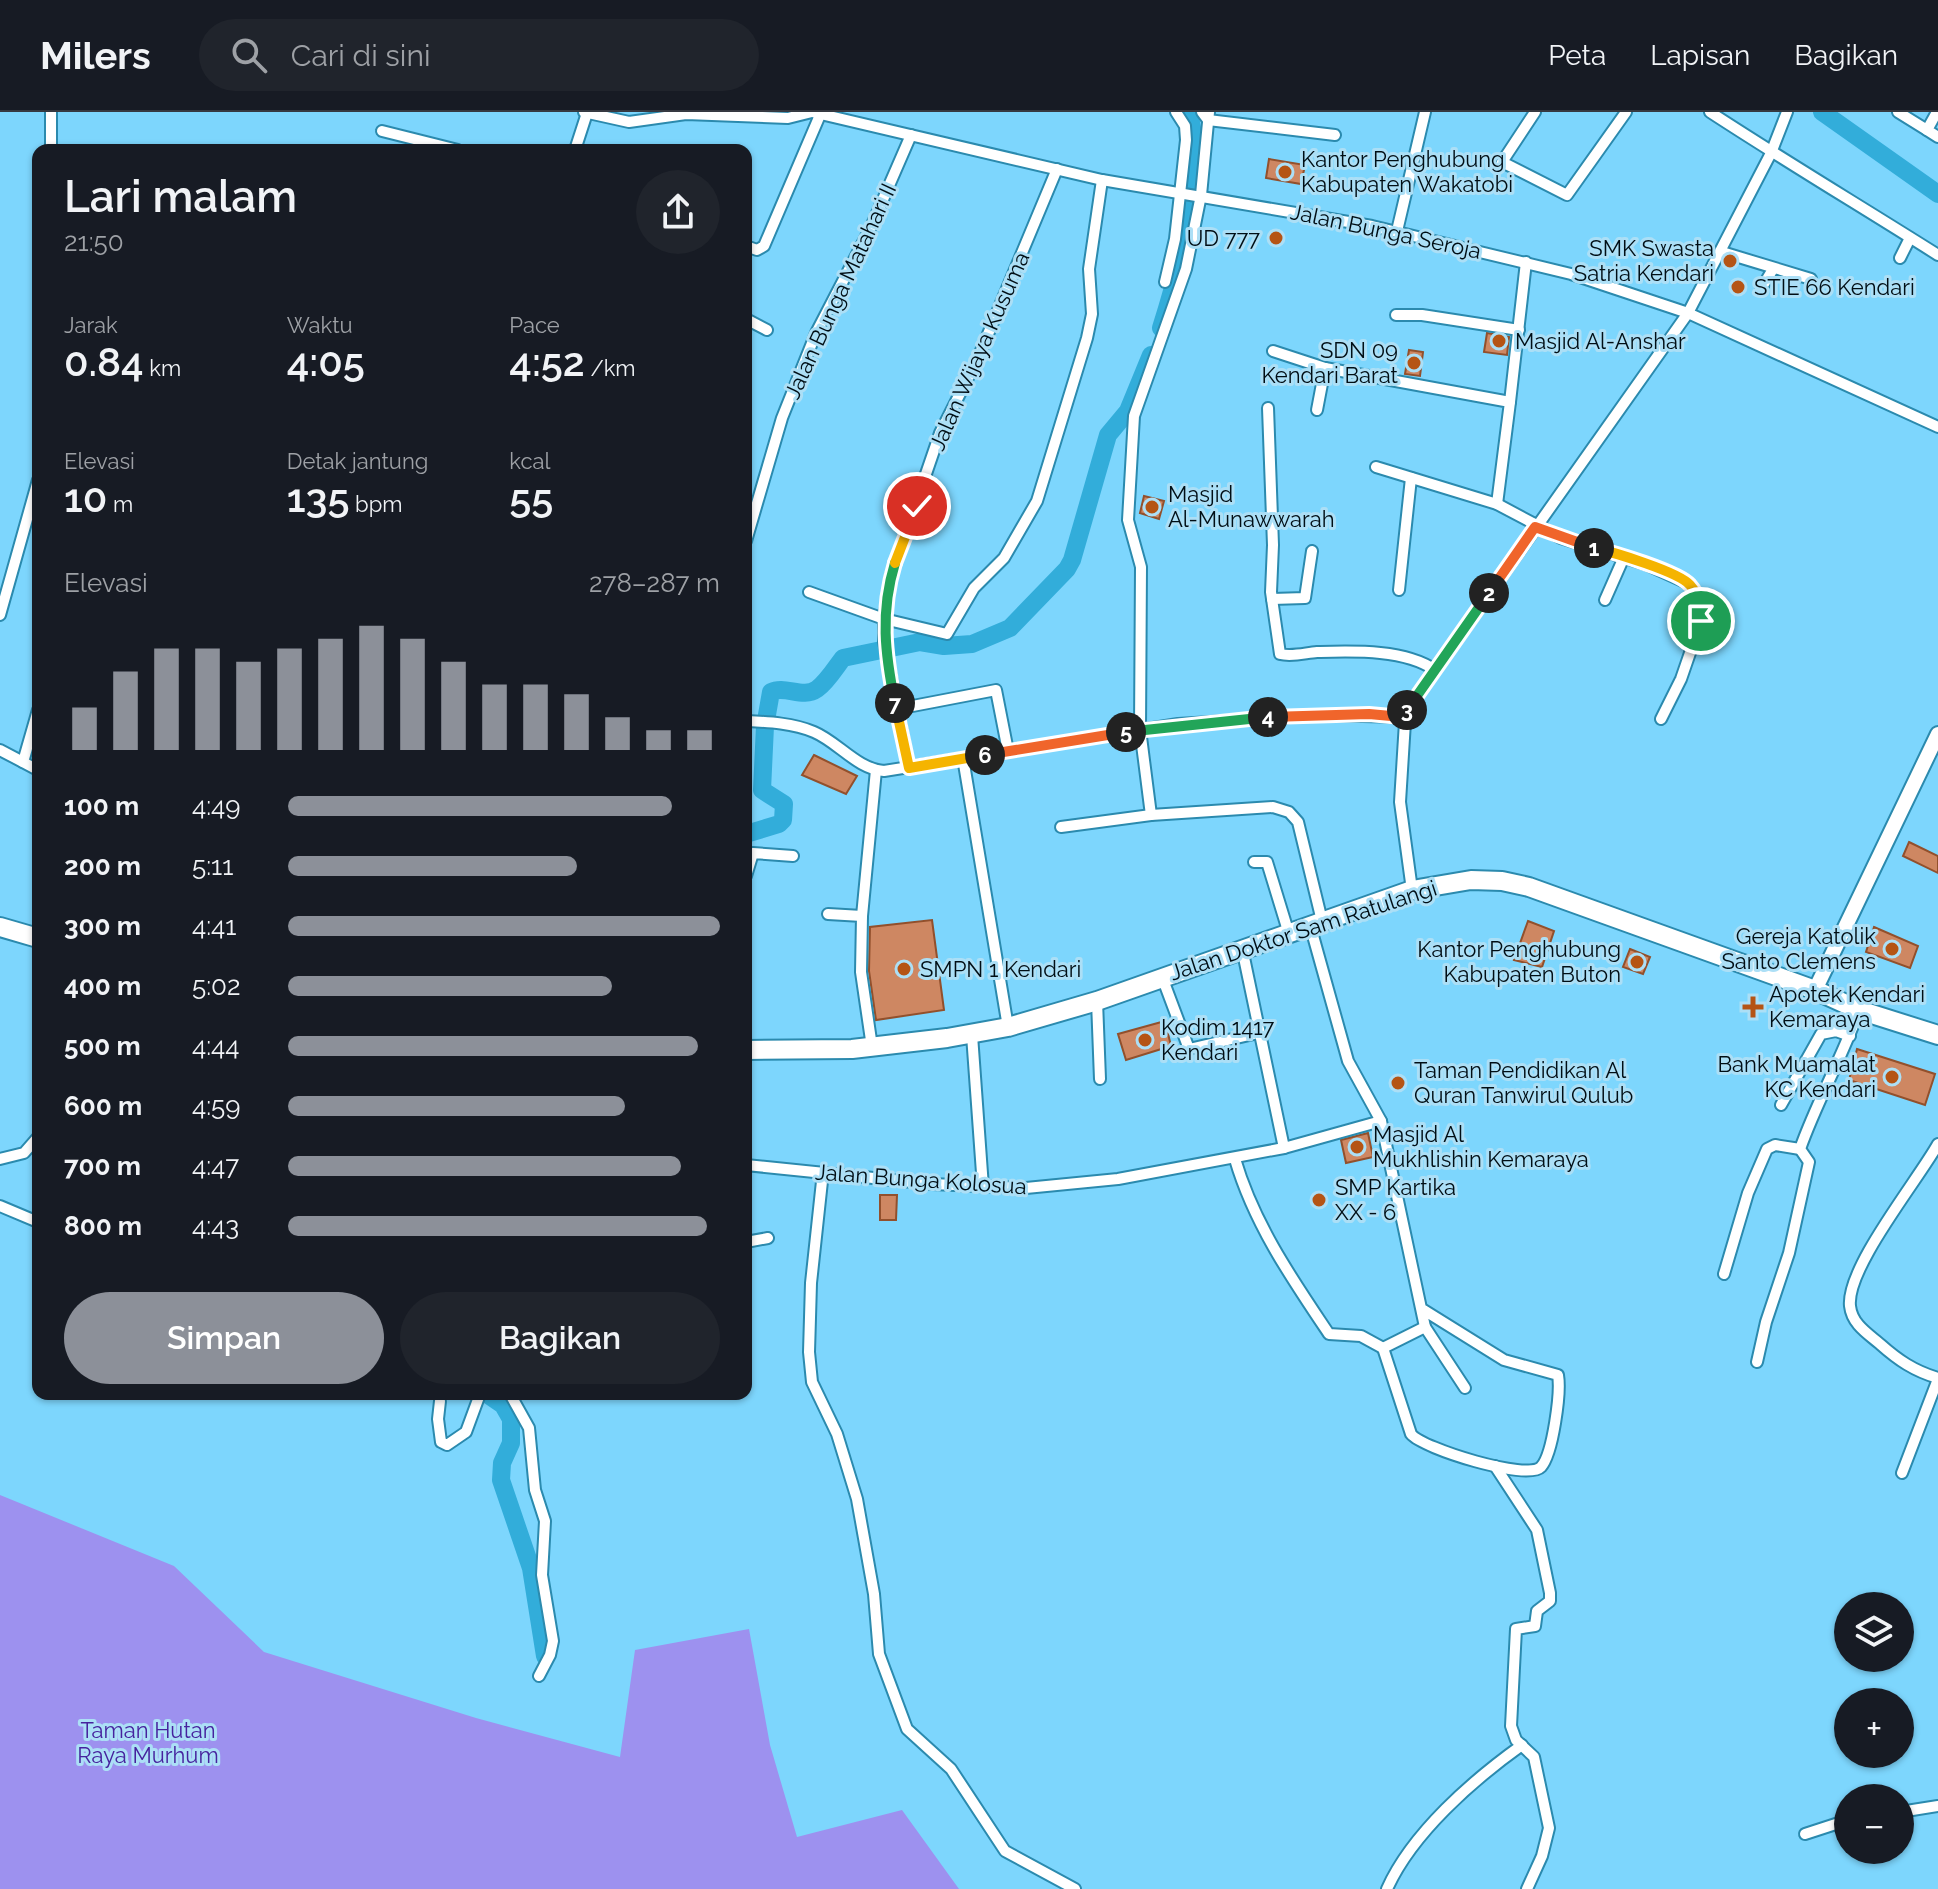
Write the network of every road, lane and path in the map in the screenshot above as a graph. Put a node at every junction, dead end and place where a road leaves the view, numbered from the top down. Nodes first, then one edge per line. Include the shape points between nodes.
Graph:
1 (51, 112) edge
2 (586, 112) edge
3 (1176, 112) edge
4 (1425, 112) edge
5 (1535, 112) edge
6 (1626, 112) edge
7 (1710, 112) edge
8 (1787, 112) edge
9 (1898, 112) edge
10 (1937, 112) edge
11 (814, 113) edge
12 (1206, 115) edge
13 (1927, 130) junction
14 (382, 131) dead end
15 (911, 135) junction
16 (1335, 135) dead end
17 (1938, 137) edge
18 (51, 144) edge
19 (434, 144) edge
20 (577, 144) edge
21 (1771, 153) junction
22 (1057, 169) junction
23 (1102, 180) junction
24 (1180, 193) junction
25 (1199, 194) junction
26 (1397, 231) junction
27 (1910, 238) junction
28 (752, 248) edge
29 (1722, 252) junction
30 (1938, 255) edge
31 (1900, 258) dead end
32 (1526, 262) junction
33 (1773, 269) junction
34 (1811, 279) dead end
35 (1165, 282) dead end
36 (1761, 289) dead end
37 (1688, 313) junction
38 (1396, 315) dead end
39 (752, 322) edge
40 (767, 330) dead end
41 (1519, 330) junction
42 (1273, 351) dead end
43 (1325, 368) junction
44 (1510, 402) junction
45 (1268, 408) dead end
46 (1317, 410) dead end
47 (1938, 427) edge
48 (1376, 467) dead end
49 (1411, 478) junction
50 (32, 501) edge
51 (1497, 504) junction
52 (752, 520) edge
53 (1535, 527) junction
54 (1312, 551) dead end
55 (1624, 557) junction
56 (1399, 590) dead end
57 (809, 592) dead end
58 (1272, 599) junction
59 (1605, 600) dead end
60 (0, 615) edge
61 (884, 619) junction
62 (1435, 670) junction
63 (897, 709) junction
64 (1402, 717) junction
65 (1661, 719) dead end
66 (752, 721) edge
67 (1140, 729) junction
68 (32, 731) edge
69 (1936, 742) edge
70 (0, 750) edge
71 (1008, 751) junction
72 (963, 758) junction
73 (23, 762) junction
74 (32, 767) edge
75 (909, 768) junction
76 (876, 770) junction
77 (1151, 815) junction
78 (1061, 827) dead end
79 (752, 856) edge
80 (793, 856) dead end
81 (1254, 862) dead end
82 (1412, 890) junction
83 (828, 914) dead end
84 (862, 916) junction
85 (1316, 923) junction
86 (0, 927) edge
87 (1289, 934) junction
88 (32, 936) edge
89 (1242, 948) junction
90 (1162, 977) junction
91 (1815, 990) junction
92 (1097, 1001) junction
93 (1859, 1010) junction
94 (1008, 1027) junction
95 (1258, 1033) junction
96 (972, 1035) junction
97 (1938, 1035) edge
98 (1850, 1036) junction
99 (872, 1047) junction
100 (752, 1050) edge
101 (1100, 1079) dead end
102 (1781, 1105) dead end
103 (1381, 1121) junction
104 (32, 1144) edge
105 (1938, 1144) edge
106 (1284, 1148) junction
107 (1800, 1149) junction
108 (0, 1159) edge
109 (1235, 1159) junction
110 (752, 1166) edge
111 (823, 1172) junction
112 (983, 1187) junction
113 (0, 1206) edge
114 (32, 1219) edge
115 (768, 1238) dead end
116 (752, 1241) edge
117 (1724, 1274) dead end
118 (1422, 1309) junction
119 (1425, 1327) junction
120 (1383, 1348) junction
121 (1757, 1362) dead end
122 (1938, 1378) edge
123 (1465, 1388) dead end
124 (476, 1400) edge
125 (513, 1400) edge
126 (440, 1401) dead end
127 (1495, 1466) junction
128 (1902, 1473) dead end
129 (539, 1676) dead end
130 (1522, 1745) junction
131 (1938, 1806) edge
132 (1914, 1810) edge
133 (1834, 1825) edge
134 (1805, 1834) dead end
135 (1075, 1889) edge
136 (1387, 1889) edge
137 (1527, 1889) edge

1 - 18 street
2 - 11 street via 629,122 686,114 788,118
2 - 20 street
3 - 24 street via 1186,134
4 - 26 street
5 - 6 street via 1502,162 1567,195
7 - 21 street
8 - 21 street
9 - 13 street
10 - 13 street
11 - 15 street, Jalan Bunga Seroja
11 - 28 street via 764,246
12 - 16 street
12 - 25 street
13 - 17 street
14 - 19 street
15 - 22 street, Jalan Bunga Seroja
15 - 52 street, Jalan Bunga Matahari II via 816,333 782,418
21 - 27 street
21 - 29 street
22 - 23 street, Jalan Bunga Seroja
22 - 61 street, Jalan Wijaya Kusuma via 935,446 891,576
23 - 24 street, Jalan Bunga Seroja
23 - 61 street via 1089,269 1090,327 1037,501 1004,558 974,588 948,633
24 - 25 street, Jalan Bunga Seroja
24 - 35 street
25 - 26 street, Jalan Bunga Seroja
25 - 67 street via 1186,269 1134,416 1128,520 1141,567
26 - 32 street, Jalan Bunga Seroja
27 - 30 street
27 - 31 street
29 - 33 street
29 - 37 street
32 - 37 street, Jalan Bunga Seroja
32 - 41 street
33 - 34 street
33 - 36 street
37 - 47 street, Jalan Bunga Seroja
37 - 53 street
38 - 41 street
39 - 40 street
41 - 44 street
42 - 43 street
43 - 44 street
43 - 46 street
44 - 51 street
45 - 58 street
48 - 49 street
49 - 51 street
49 - 56 street
50 - 60 street
51 - 53 street
53 - 55 street
53 - 62 street
54 - 58 street via 1305,598
55 - 59 street
55 - 65 street via 1685,581 1700,604 1699,629
57 - 61 street
58 - 62 street via 1281,655 1395,656 1417,659
61 - 63 street, Jalan Wijaya Kusuma via 885,657
62 - 64 street
63 - 71 street via 996,690
63 - 75 street, Jalan Wijaya Kusuma
64 - 67 street via 1234,719
64 - 82 street via 1402,831
66 - 76 street via 815,732
67 - 71 street
67 - 77 street
68 - 73 street
69 - 91 street
70 - 73 street
71 - 72 street
72 - 75 street
72 - 94 street
73 - 74 street
75 - 76 street
76 - 84 street
77 - 78 street
77 - 85 street via 1262,807 1289,812 1298,822 1307,852
79 - 80 street
81 - 87 street via 1267,862
82 - 85 highway, Jalan Doktor Sam Ratulangi
82 - 91 highway, Jalan Doktor Sam Ratulangi via 1471,880 1529,887
83 - 84 street
84 - 99 street via 861,972
85 - 87 highway, Jalan Doktor Sam Ratulangi
85 - 103 street via 1348,1061
86 - 88 highway
87 - 89 highway, Jalan Doktor Sam Ratulangi
89 - 90 highway, Jalan Doktor Sam Ratulangi
89 - 95 street
90 - 92 highway, Jalan Doktor Sam Ratulangi
90 - 95 street via 1189,1049
91 - 93 highway, Jalan Doktor Sam Ratulangi
92 - 94 highway, Jalan Doktor Sam Ratulangi
92 - 101 street
93 - 97 highway, Jalan Doktor Sam Ratulangi
93 - 98 street
94 - 96 highway, Jalan Doktor Sam Ratulangi
95 - 106 street
96 - 99 highway, Jalan Doktor Sam Ratulangi
96 - 112 street
98 - 102 street via 1836,1031 1821,1034
98 - 107 street
99 - 100 highway, Jalan Doktor Sam Ratulangi
103 - 106 street, Jalan Bunga Kolosua
103 - 118 street
104 - 108 street via 24,1153
105 - 122 street via 1863,1263 1850,1306 1858,1325 1889,1351 1910,1368
106 - 109 street, Jalan Bunga Kolosua
107 - 117 street via 1775,1145 1765,1151
107 - 121 street via 1809,1162
109 - 112 street, Jalan Bunga Kolosua via 1072,1185
109 - 120 street via 1249,1202 1329,1334 1361,1336
110 - 111 street, Jalan Bunga Kolosua
111 - 112 street, Jalan Bunga Kolosua
111 - 135 street via 811,1283 812,1382 837,1434 857,1499 879,1654 907,1729 957,1776 1005,1851
113 - 114 street
115 - 116 street
118 - 119 street
118 - 127 street via 1504,1360 1558,1375 1557,1408 1542,1467 1532,1471
119 - 120 street
119 - 123 street
120 - 127 street via 1415,1439
122 - 128 street
124 - 126 street via 464,1435 447,1445 438,1431
125 - 129 street via 529,1428 533,1482 545,1521 542,1575 553,1641
127 - 130 street via 1537,1530 1550,1593 1550,1601 1537,1611 1535,1626 1515,1632 1511,1726
130 - 136 street via 1481,1775 1426,1832
130 - 137 street via 1534,1757 1549,1828
131 - 132 street
133 - 134 street

